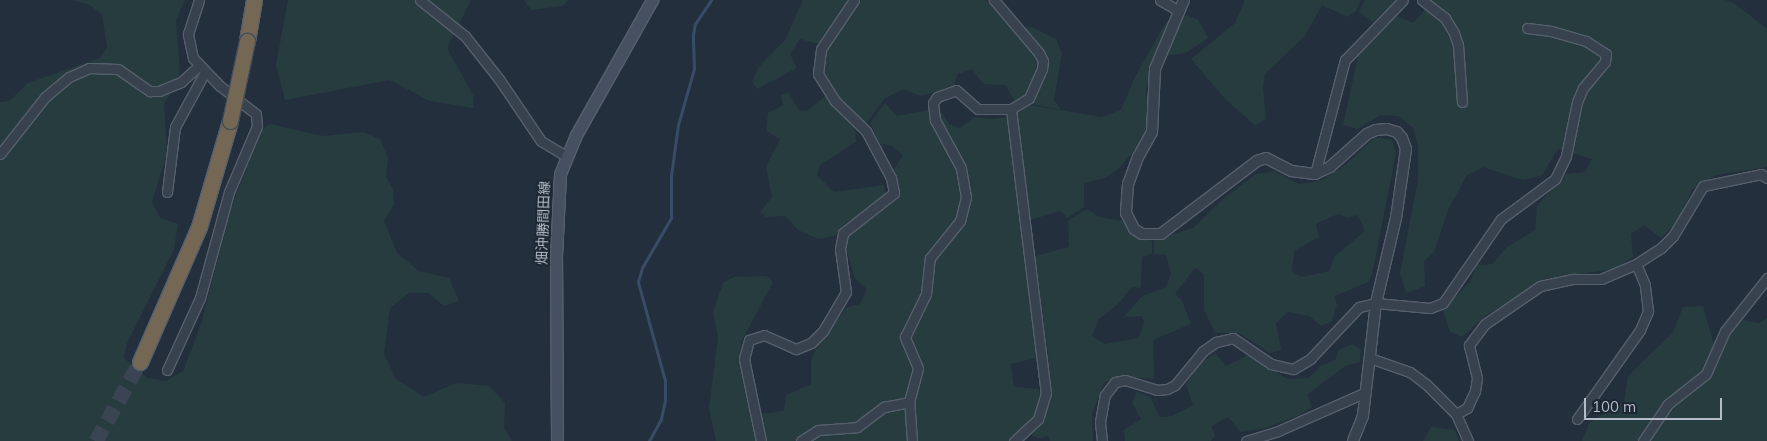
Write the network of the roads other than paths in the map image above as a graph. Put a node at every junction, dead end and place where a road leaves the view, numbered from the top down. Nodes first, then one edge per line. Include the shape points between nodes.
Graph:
1 (199, 0) edge
2 (254, 0) edge
3 (420, 0) edge
4 (652, 0) edge
5 (854, 0) edge
6 (994, 0) edge
7 (1160, 0) edge
8 (1184, 0) edge
9 (1403, 0) edge
10 (1422, 0) edge
11 (1179, 11) junction
12 (1527, 28) dead end
13 (202, 69) junction
14 (1462, 102) dead end
15 (1011, 109) junction
16 (0, 154) edge
17 (566, 156) junction
18 (1314, 174) junction
19 (1767, 178) edge
20 (167, 192) dead end
21 (1636, 264) junction
22 (1767, 278) edge
23 (1376, 303) junction
24 (1370, 358) junction
25 (140, 362) tunnel mouth
26 (166, 370) dead end
27 (1366, 392) junction
28 (909, 402) junction
29 (1456, 414) junction
30 (1577, 419) dead end
31 (557, 441) edge
32 (761, 441) edge
33 (801, 441) edge
34 (912, 441) edge
35 (1014, 441) edge
36 (1102, 441) edge
37 (1246, 441) edge
38 (1353, 441) edge
39 (1468, 441) edge
40 (1642, 441) edge

1 - 13 street via 188,34 190,48
2 - 25 highway, bridge via 230,121 199,227
3 - 17 street via 465,36 541,141
4 - 17 main road, 畑沖勝間田線
5 - 32 street via 821,49 818,74 835,101 866,131 891,178 894,193 842,233 840,249 846,292 817,337 796,349 764,335 749,340 744,359
6 - 15 street via 1043,61 1029,98
7 - 11 street
8 - 11 street
9 - 18 street via 1345,60
10 - 14 street via 1445,18 1454,33
11 - 18 street via 1155,69 1152,132 1128,184 1126,213 1134,229 1142,234 1161,234 1266,158 1291,171
12 - 23 street via 1586,41 1606,54 1605,62 1583,88 1577,102 1563,166 1555,179 1501,219 1443,303 1430,308
13 - 16 street via 181,82 150,91 118,69 89,68 69,77 45,97
13 - 20 street via 175,127
13 - 26 street via 256,114 257,126 229,192 200,298
15 - 28 street via 978,109 956,90 937,97 933,104 935,120 961,168 966,197 960,221 930,258 926,294 905,338 919,376
15 - 35 street via 1046,393 1038,419
17 - 31 main road, 畑沖勝間田線 via 556,195
18 - 23 street via 1330,167 1367,134 1376,130 1387,128 1402,138 1406,149 1399,200
19 - 21 street via 1761,174 1702,186 1673,236
21 - 29 street via 1601,279 1574,279 1540,286 1485,324 1469,344 1477,378 1475,391 1467,408
21 - 30 street via 1645,285 1648,311 1640,330
22 - 40 street via 1725,331 1706,374 1668,404
23 - 24 street
23 - 36 street via 1347,316 1310,359 1293,369 1271,364 1233,338 1216,342 1202,351 1175,385 1167,389 1158,390 1125,380 1115,382 1105,394 1100,422
24 - 27 street
24 - 29 street via 1410,372
27 - 37 street via 1278,431
27 - 38 street via 1363,416
28 - 33 street via 884,407 857,427 818,430
28 - 34 street
29 - 39 street

